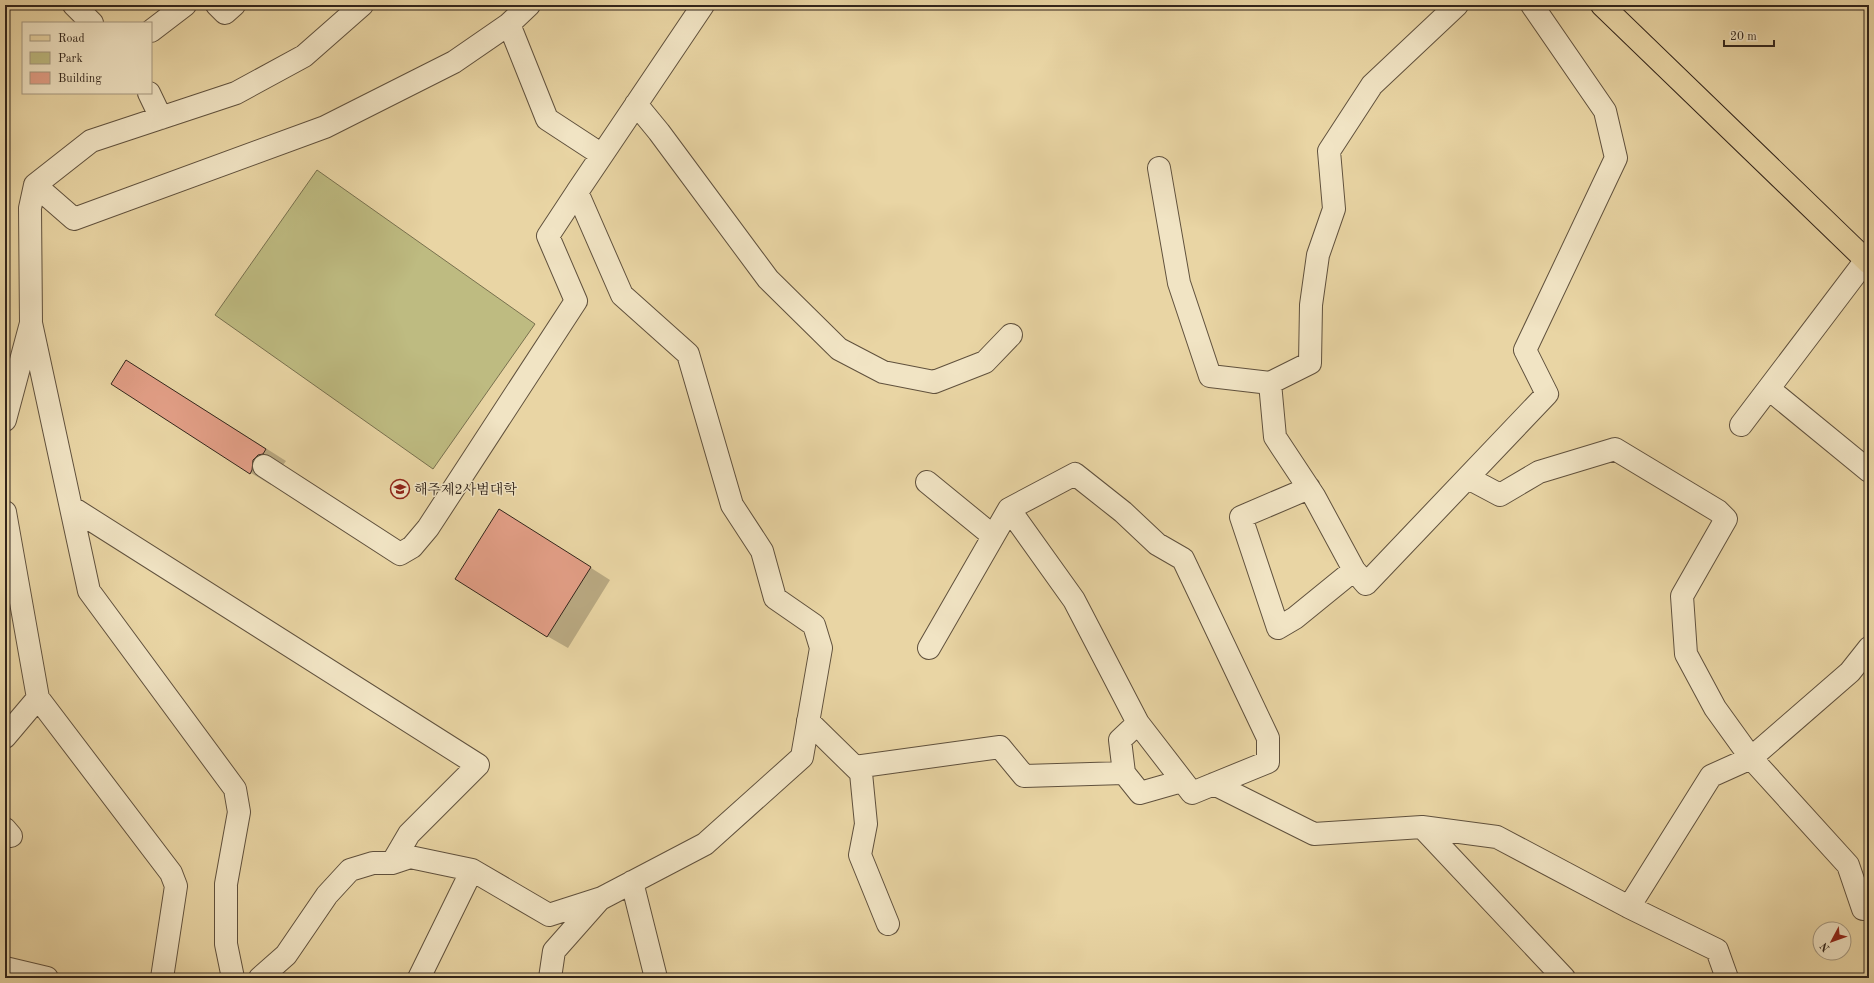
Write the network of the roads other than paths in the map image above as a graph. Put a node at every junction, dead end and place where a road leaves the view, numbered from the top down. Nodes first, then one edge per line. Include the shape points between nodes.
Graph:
1 (74, 5) edge
2 (185, 5) edge
3 (217, 5) edge
4 (234, 5) edge
5 (362, 5) edge
6 (529, 5) edge
7 (703, 5) edge
8 (1457, 5) edge
9 (1532, 5) edge
10 (1602, 5) edge
11 (91, 22) edge
12 (509, 24) junction
13 (152, 30) edge
14 (149, 94) edge
15 (636, 104) junction
16 (161, 118) junction
17 (602, 155) junction
18 (1159, 168) dead end
19 (36, 185) junction
20 (577, 192) junction
21 (1867, 262) edge
22 (31, 323) junction
23 (1011, 335) dead end
24 (14, 352) edge
25 (1270, 383) junction
26 (1768, 389) junction
27 (5, 420) edge
28 (1741, 425) dead end
29 (264, 466) dead end
30 (1869, 471) edge
31 (1468, 478) junction
32 (928, 482) dead end
33 (1309, 488) junction
34 (71, 508) junction
35 (1009, 509) junction
36 (5, 512) edge
37 (993, 536) junction
38 (1354, 570) junction
39 (929, 648) dead end
40 (1869, 648) edge
41 (38, 698) junction
42 (808, 721) junction
43 (1138, 723) junction
44 (5, 737) edge
45 (1750, 758) junction
46 (855, 768) junction
47 (1124, 773) junction
48 (1182, 781) junction
49 (1214, 784) junction
50 (1422, 827) junction
51 (392, 862) junction
52 (472, 870) junction
53 (632, 882) junction
54 (602, 898) junction
55 (1629, 907) junction
56 (1863, 909) dead end
57 (888, 924) dead end
58 (5, 968) edge
59 (47, 978) edge
60 (162, 978) edge
61 (233, 978) edge
62 (260, 978) edge
63 (419, 978) edge
64 (550, 978) edge
65 (656, 978) edge
66 (1564, 978) edge
67 (1727, 978) edge

1 - 11 street
2 - 13 street
3 - 4 street via 225,13
5 - 16 street via 304,56 236,93
6 - 12 street
7 - 15 street
8 - 25 street via 1372,85 1329,151 1334,209 1318,255 1311,305 1310,363
9 - 31 street via 1605,111 1616,158 1525,350 1547,394
10 - 21 main road
12 - 17 street via 547,119
12 - 19 street via 454,62 325,127 74,219
14 - 16 street
15 - 17 street
15 - 23 street via 768,278 839,349 883,372 934,382 985,362
16 - 19 street via 91,141
17 - 20 street
18 - 25 street via 1179,283 1210,376
19 - 22 street via 30,208
20 - 29 street via 548,236 576,301 428,528 412,547 400,554
20 - 42 street via 622,295 688,354 732,505 762,551 775,598 814,625 821,648
21 - 26 street
22 - 24 street
22 - 34 street
24 - 27 street
25 - 33 street via 1275,437
26 - 28 street
26 - 30 street
31 - 38 street via 1366,584
31 - 45 street via 1500,495 1539,472 1616,449 1726,518 1682,596 1686,654 1715,708
32 - 37 street
33 - 38 street
33 - 38 street via 1241,516 1278,628 1295,618
34 - 51 street via 478,765 409,834
34 - 61 street via 89,591 235,789 239,812 226,884 226,944
35 - 37 street
35 - 43 street via 1074,600
35 - 49 street via 1075,474 1123,512 1157,544 1183,559 1268,738 1268,762
36 - 41 street
37 - 39 street
40 - 45 street via 1850,672
41 - 44 street
41 - 60 street via 171,873 176,886
42 - 46 street
42 - 53 street via 802,757 705,844
43 - 47 street via 1120,740
43 - 48 street
45 - 55 street via 1711,776
45 - 56 street via 1848,865
46 - 47 street via 1000,747 1024,776
46 - 57 street via 861,773 866,824 860,854
47 - 48 street via 1140,793
48 - 49 street via 1192,792
49 - 50 street via 1314,834
50 - 55 street via 1497,837
50 - 66 street
51 - 52 street via 410,857
51 - 62 street via 373,863 350,870 327,896 286,955
52 - 54 street via 549,915
52 - 63 street
53 - 54 street
53 - 65 street
54 - 64 street via 554,951
55 - 67 street via 1717,950
58 - 59 street

